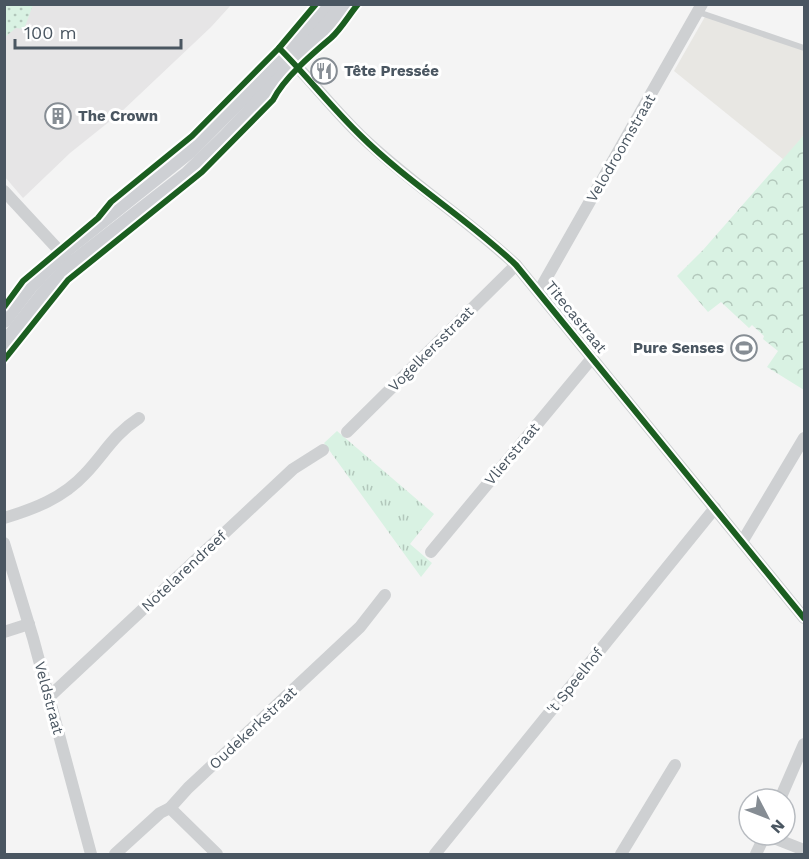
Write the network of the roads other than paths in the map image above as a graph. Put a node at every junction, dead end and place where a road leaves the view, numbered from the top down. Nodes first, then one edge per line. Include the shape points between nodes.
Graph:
1 (326, 4) edge
2 (345, 4) edge
3 (700, 8) edge
4 (804, 48) edge
5 (290, 59) junction
6 (4, 191) edge
7 (66, 259) junction
8 (516, 265) junction
9 (539, 291) junction
10 (4, 320) edge
11 (4, 345) edge
12 (593, 357) junction
13 (139, 418) dead end
14 (347, 432) dead end
15 (804, 438) edge
16 (323, 450) dead end
17 (715, 508) junction
18 (4, 518) edge
19 (742, 542) junction
20 (4, 543) edge
21 (430, 552) dead end
22 (385, 595) dead end
23 (804, 618) edge
24 (29, 624) junction
25 (4, 632) edge
26 (49, 697) junction
27 (804, 744) edge
28 (675, 765) dead end
29 (785, 787) edge
30 (170, 808) junction
31 (91, 855) edge
32 (115, 855) edge
33 (217, 855) edge
34 (435, 855) edge
35 (621, 855) edge

1 - 5 main road
2 - 5 main road
3 - 4 lane
3 - 9 street, Velodroomstraat
5 - 7 main road via 226,137 188,174
5 - 8 street, Titecastraat via 360,136
6 - 7 street
7 - 10 main road via 30,286
7 - 11 main road
8 - 9 street, Titecastraat
8 - 14 street, Vogelkersstraat
9 - 12 street, Titecastraat
12 - 17 street, Titecastraat
12 - 21 street, Vlierstraat
13 - 18 street via 114,438 72,486 44,504
15 - 19 street
16 - 26 street, Notelarendreef via 293,469
17 - 19 street, Titecastraat
17 - 34 street, 't Speelhof
19 - 23 street, Titecastraat
20 - 24 street, Veldstraat
22 - 30 street, Oudekerkstraat via 360,627
24 - 25 street
24 - 26 street, Veldstraat
26 - 31 street, Veldstraat
27 - 29 street
28 - 35 street
30 - 32 street, Oudekerkstraat
30 - 33 street

